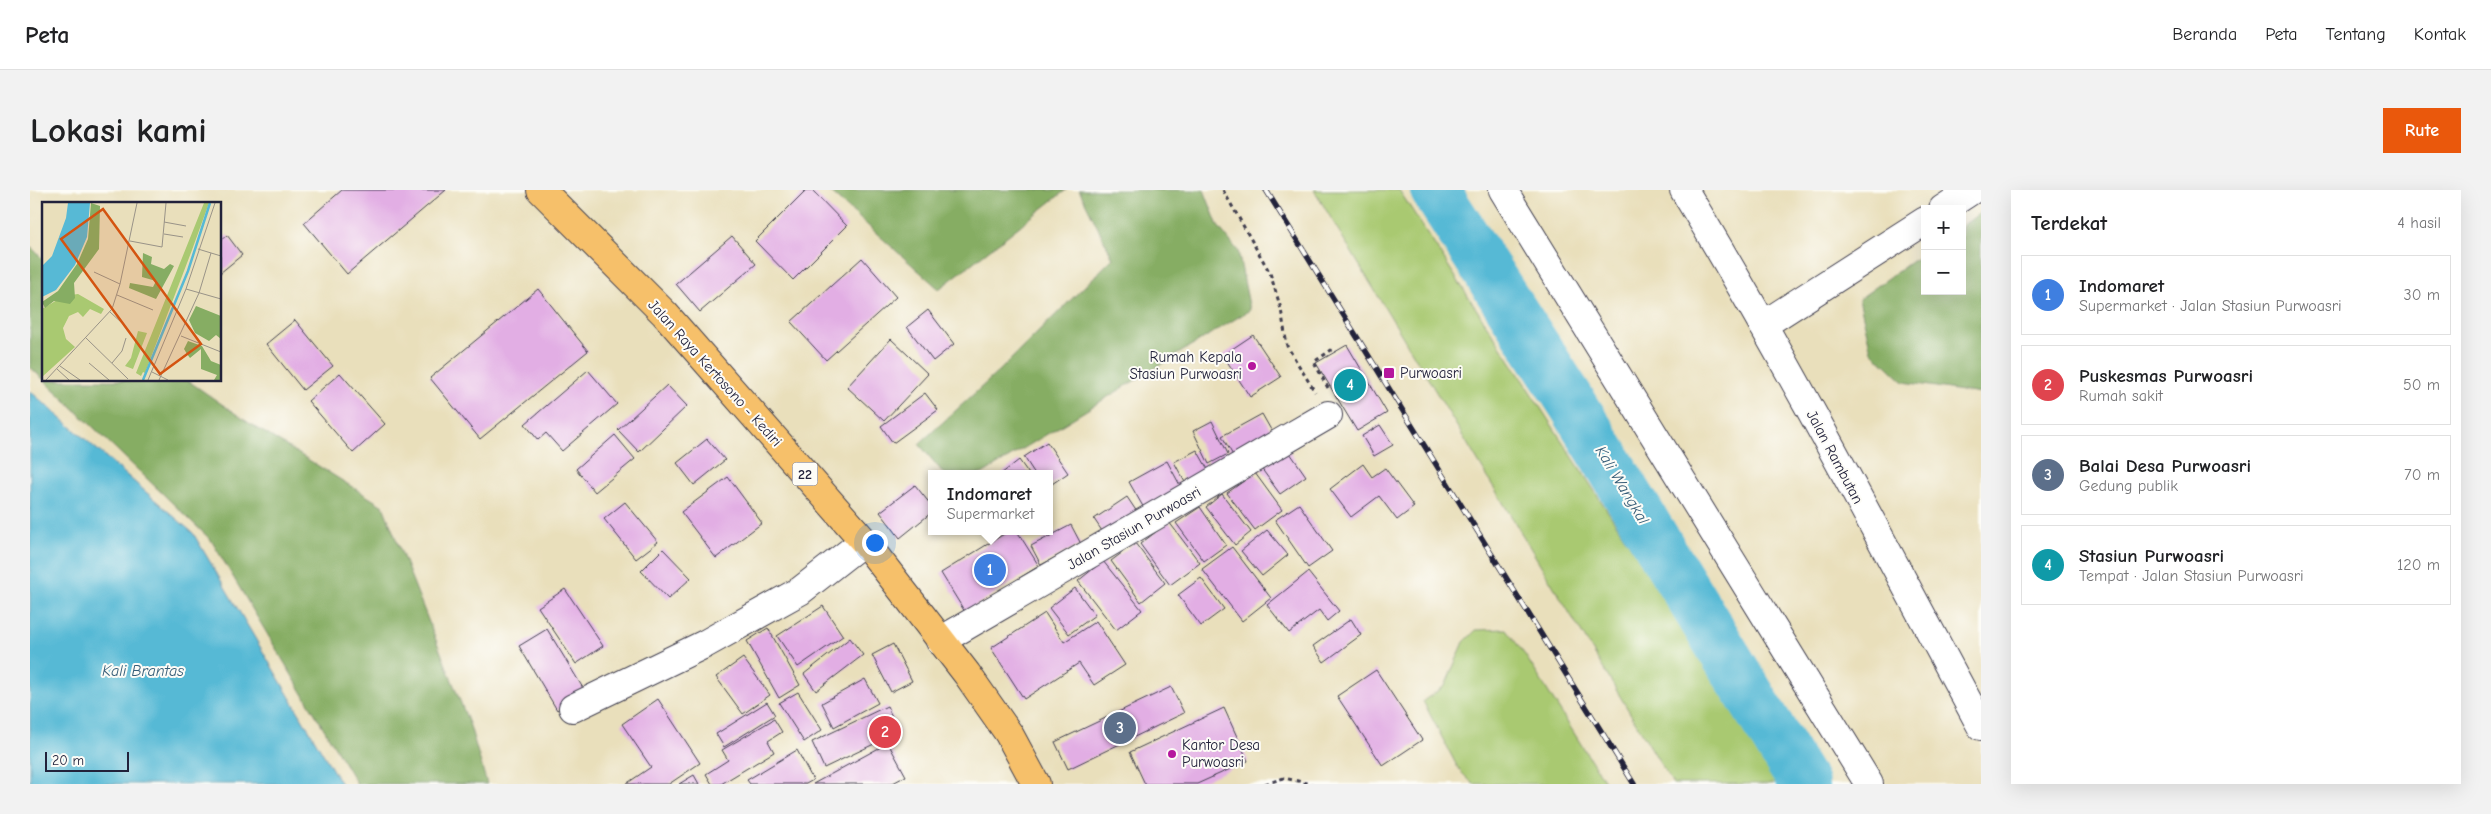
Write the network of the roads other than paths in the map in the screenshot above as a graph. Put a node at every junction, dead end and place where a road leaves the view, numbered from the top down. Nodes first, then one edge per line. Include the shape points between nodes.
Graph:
1 (541, 190) edge
2 (1503, 190) edge
3 (1684, 190) edge
4 (1972, 190) edge
5 (1949, 205) edge
6 (1921, 223) edge
7 (1763, 325) junction
8 (1328, 415) road end
9 (864, 541) junction
10 (940, 641) junction
11 (573, 708) dead end
12 (1981, 726) edge
13 (1036, 784) edge
14 (1869, 784) edge

1 - 9 highway, Jalan Raya Kertosono - Kediri / 22 via 665,314
2 - 14 street
3 - 7 street, Jalan Rambutan via 1715,238
4 - 5 street
6 - 7 street
7 - 12 street, Jalan Rambutan
8 - 10 street, Jalan Stasiun Purwoasri
9 - 10 highway, Jalan Raya Kertosono - Kediri / 22
9 - 11 street via 800,591 705,644
10 - 13 highway, Jalan Raya Kertosono - Kediri / 22 via 1009,734

